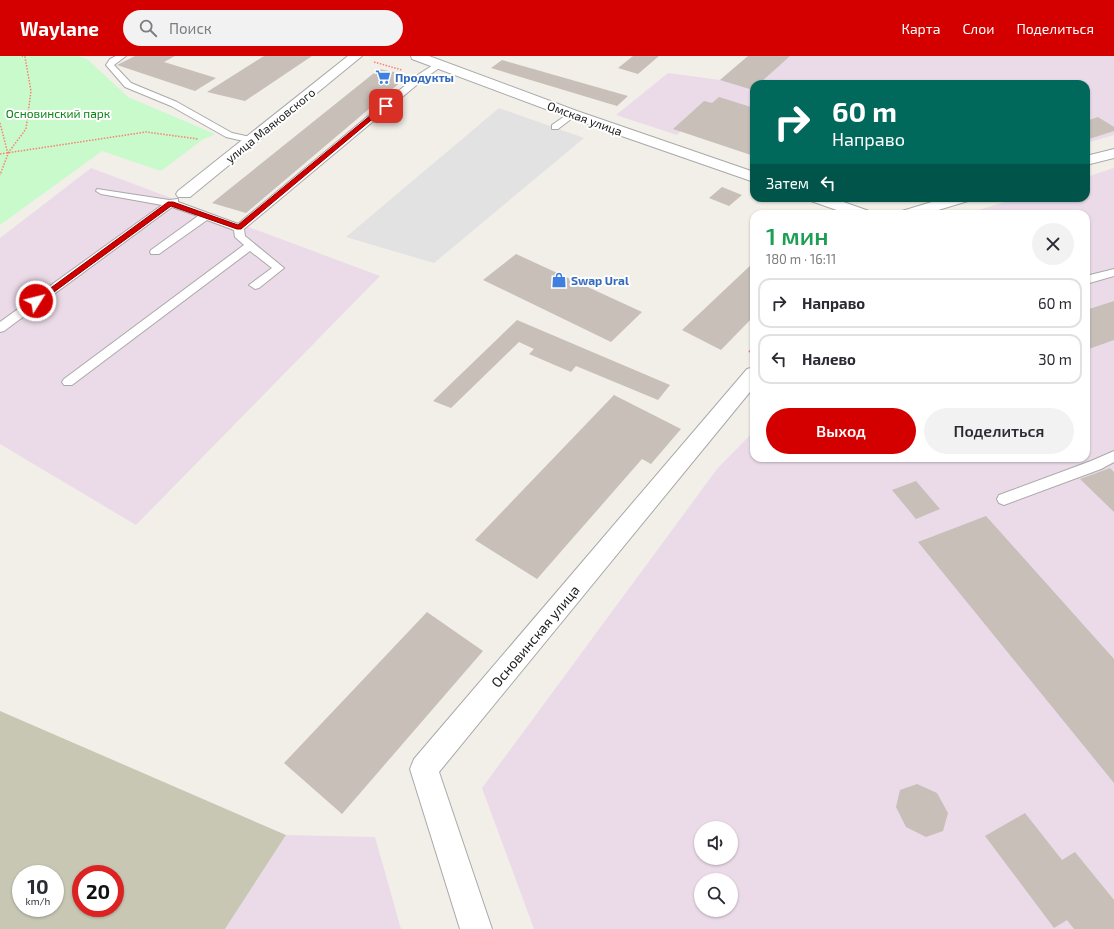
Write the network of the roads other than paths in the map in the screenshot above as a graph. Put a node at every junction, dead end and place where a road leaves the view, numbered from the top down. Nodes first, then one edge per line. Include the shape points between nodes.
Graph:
1 (122, 56) edge
2 (356, 56) edge
3 (417, 56) edge
4 (441, 64) junction
5 (572, 114) junction
6 (556, 127) dead end
7 (252, 140) junction
8 (1114, 153) edge
9 (1090, 160) edge
10 (750, 175) edge
11 (101, 191) dead end
12 (184, 194) joint
13 (828, 202) edge
14 (948, 202) edge
15 (170, 203) junction
16 (852, 210) edge
17 (922, 210) edge
18 (205, 216) junction
19 (239, 228) junction
20 (251, 245) junction
21 (155, 252) dead end
22 (1114, 272) edge
23 (1090, 279) edge
24 (255, 285) dead end
25 (0, 328) edge
26 (750, 379) edge
27 (68, 382) dead end
28 (1114, 456) edge
29 (1004, 499) dead end
30 (476, 929) edge

1 - 7 lane via 110,65 128,85 174,104 229,135
2 - 7 street, улица Маяковского
3 - 4 street, Омская улица
4 - 5 street, Омская улица
4 - 19 lane via 422,76
5 - 6 lane
5 - 10 street, Омская улица
7 - 12 street, улица Маяковского
8 - 9 street
11 - 15 lane
12 - 15 lane
13 - 16 street
14 - 17 street
15 - 18 lane
15 - 25 lane
18 - 19 lane
18 - 21 lane
19 - 20 lane via 240,237
20 - 24 lane via 279,268
20 - 27 lane
22 - 23 lane
26 - 30 street, Основинская улица via 424,769
28 - 29 lane

